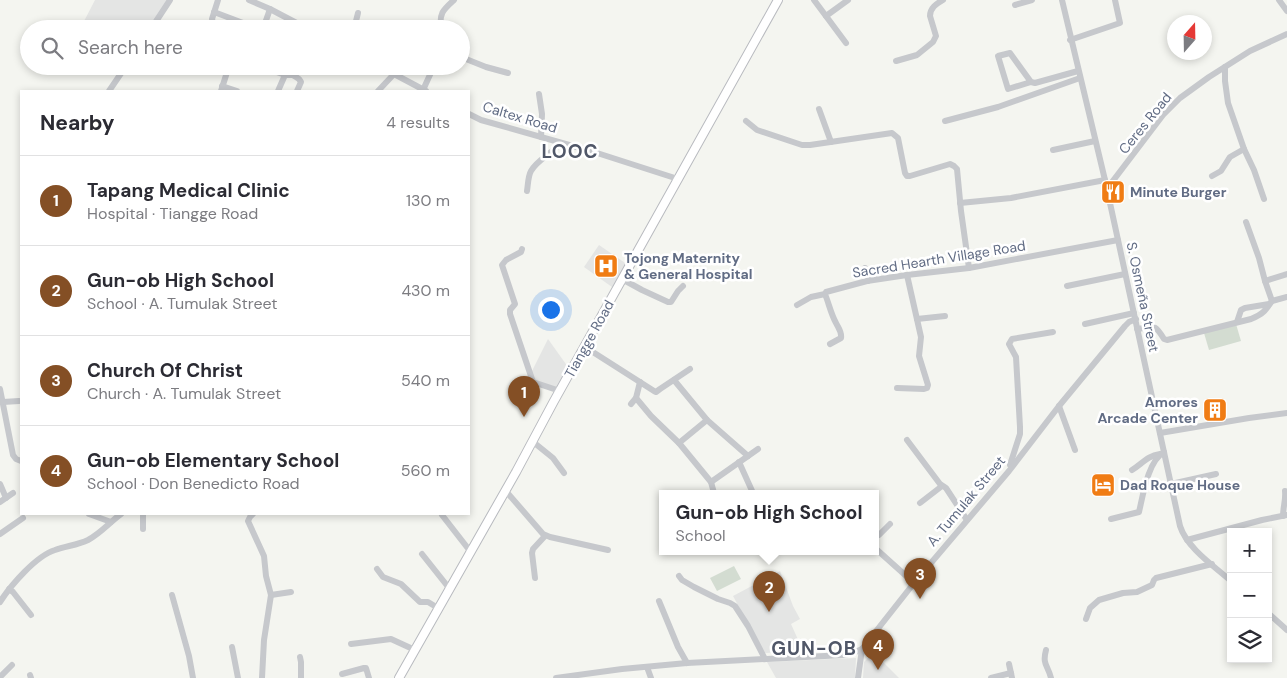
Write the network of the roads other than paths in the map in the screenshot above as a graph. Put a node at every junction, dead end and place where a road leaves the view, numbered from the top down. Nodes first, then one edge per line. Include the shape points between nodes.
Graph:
1 (170, 0) edge
2 (218, 0) edge
3 (249, 0) edge
4 (454, 0) edge
5 (778, 0) edge
6 (814, 0) edge
7 (848, 0) edge
8 (943, 0) edge
9 (1032, 0) edge
10 (1062, 0) edge
11 (1115, 0) edge
12 (1279, 0) edge
13 (1015, 5) dead end
14 (270, 9) junction
15 (1287, 11) edge
16 (214, 12) junction
17 (358, 13) dead end
18 (826, 16) junction
19 (157, 20) edge
20 (212, 20) edge
21 (236, 20) edge
22 (265, 20) edge
23 (291, 20) edge
24 (356, 20) edge
25 (440, 20) edge
26 (1287, 34) edge
27 (1070, 40) junction
28 (846, 44) dead end
29 (470, 61) edge
30 (896, 61) dead end
31 (1225, 67) junction
32 (508, 73) dead end
33 (1079, 74) junction
34 (120, 75) edge
35 (226, 75) edge
36 (284, 75) joint
37 (393, 75) edge
38 (396, 75) edge
39 (430, 75) edge
40 (293, 76) joint
41 (1031, 82) junction
42 (222, 89) edge
43 (110, 90) edge
44 (278, 90) edge
45 (297, 90) edge
46 (379, 90) edge
47 (422, 90) edge
48 (424, 90) edge
49 (539, 94) dead end
50 (819, 109) dead end
51 (470, 114) edge
52 (746, 121) dead end
53 (945, 121) dead end
54 (541, 138) junction
55 (1095, 141) junction
56 (831, 142) junction
57 (560, 143) junction
58 (1244, 149) junction
59 (1053, 150) dead end
60 (1212, 176) dead end
61 (678, 179) junction
62 (1105, 180) junction
63 (1106, 190) junction
64 (527, 191) dead end
65 (1264, 199) dead end
66 (960, 203) junction
67 (1246, 222) dead end
68 (1118, 240) junction
69 (522, 249) dead end
70 (865, 268) dead end
71 (970, 268) junction
72 (1125, 274) junction
73 (1287, 274) edge
74 (907, 275) junction
75 (622, 279) junction
76 (868, 281) junction
77 (1264, 281) junction
78 (683, 286) dead end
79 (1067, 286) dead end
80 (825, 294) junction
81 (1287, 297) edge
82 (1271, 303) junction
83 (797, 305) dead end
84 (945, 316) dead end
85 (1135, 316) junction
86 (917, 319) junction
87 (1237, 322) junction
88 (1085, 324) dead end
89 (1137, 329) junction
90 (1053, 332) dead end
91 (830, 344) dead end
92 (585, 347) junction
93 (690, 369) dead end
94 (674, 380) junction
95 (640, 382) junction
96 (897, 388) dead end
97 (0, 389) edge
98 (560, 390) junction
99 (636, 398) junction
100 (19, 401) dead end
101 (3, 402) junction
102 (631, 404) dead end
103 (1060, 406) junction
104 (1287, 413) edge
105 (707, 420) junction
106 (1160, 433) junction
107 (907, 440) dead end
108 (532, 441) junction
109 (679, 444) junction
110 (758, 449) dead end
111 (1075, 450) dead end
112 (1162, 453) junction
113 (748, 456) junction
114 (20, 461) edge
115 (739, 462) junction
116 (1132, 470) dead end
117 (1008, 471) junction
118 (564, 473) dead end
119 (1216, 474) dead end
120 (711, 482) junction
121 (0, 484) edge
122 (1171, 484) junction
123 (942, 486) junction
124 (505, 490) junction
125 (713, 490) edge
126 (752, 490) edge
127 (1285, 491) dead end
128 (13, 493) dead end
129 (3, 500) edge
130 (920, 503) dead end
131 (92, 515) edge
132 (121, 515) edge
133 (143, 515) edge
134 (252, 515) edge
135 (442, 515) edge
136 (1285, 516) edge
137 (23, 518) dead end
138 (1111, 519) dead end
139 (968, 520) junction
140 (111, 522) junction
141 (890, 524) dead end
142 (143, 529) dead end
143 (0, 534) edge
144 (879, 535) edge
145 (545, 536) junction
146 (1187, 540) junction
147 (608, 550) dead end
148 (470, 551) junction
149 (879, 552) edge
150 (422, 554) dead end
151 (1212, 564) junction
152 (377, 569) dead end
153 (678, 576) dead end
154 (1227, 577) edge
155 (535, 578) dead end
156 (914, 583) junction
157 (450, 588) junction
158 (9, 589) junction
159 (291, 592) dead end
160 (172, 595) dead end
161 (271, 595) junction
162 (659, 601) dead end
163 (0, 602) edge
164 (438, 608) junction
165 (31, 615) dead end
166 (1272, 617) edge
167 (1086, 619) dead end
168 (1287, 630) edge
169 (351, 644) dead end
170 (232, 647) dead end
171 (862, 649) junction
172 (415, 650) junction
173 (1046, 650) dead end
174 (300, 657) dead end
175 (765, 659) junction
176 (687, 664) junction
177 (1009, 664) dead end
178 (12, 665) dead end
179 (647, 667) junction
180 (342, 674) dead end
181 (1012, 675) edge
182 (588, 676) edge
183 (0, 677) edge
184 (193, 678) edge
185 (238, 678) edge
186 (262, 678) edge
187 (301, 678) edge
188 (369, 678) edge
189 (399, 678) edge
190 (556, 678) edge
191 (652, 678) edge
192 (858, 678) edge
193 (991, 678) edge
194 (1051, 678) edge

1 - 19 street
2 - 16 street
3 - 14 street
4 - 25 street via 444,8
5 - 61 main road, Tiangge Road
6 - 18 street
7 - 18 street
8 - 30 street via 930,13 936,36 933,42 917,55
9 - 13 street
10 - 27 street, S. Osmeña Street
11 - 27 street via 1120,23
12 - 15 street
14 - 22 street
14 - 23 street
16 - 20 street
16 - 21 street
17 - 24 street
18 - 28 street
26 - 31 street, Ceres Road
27 - 33 street, S. Osmeña Street
29 - 32 street
31 - 58 street via 1226,97
31 - 63 street, Ceres Road via 1170,107
33 - 41 street via 1035,84
33 - 53 street via 998,107
33 - 55 street, S. Osmeña Street
34 - 43 street
35 - 42 street
36 - 40 street
36 - 44 street
37 - 46 street
38 - 47 street
39 - 48 street
40 - 45 street via 301,82
41 - 41 street via 1010,53 998,56 1008,89
49 - 54 street
50 - 56 street
51 - 54 street, Caltex Road
52 - 56 street via 757,130 795,143
54 - 57 street, Caltex Road
55 - 59 street
55 - 62 street, S. Osmeña Street
56 - 66 street via 892,133 898,138 907,176 950,164 957,169
57 - 61 street, Caltex Road
57 - 64 street via 531,171
58 - 60 street via 1230,157 1221,171
58 - 65 street
61 - 75 main road, Tiangge Road
62 - 63 street, S. Osmeña Street
62 - 66 street via 1011,198
63 - 68 street, S. Osmeña Street
66 - 71 street
67 - 77 street
68 - 71 street, Sacred Hearth Village Road
68 - 72 street, S. Osmeña Street
69 - 98 street via 502,265 515,304 510,314 532,381
70 - 76 street
71 - 74 street, Sacred Hearth Village Road
72 - 79 street
72 - 85 street, S. Osmeña Street
73 - 77 street
74 - 76 street, Sacred Hearth Village Road
74 - 86 street
75 - 78 street via 668,302
75 - 92 main road, Tiangge Road
76 - 80 street, Sacred Hearth Village Road
77 - 82 street
80 - 83 street, Sacred Hearth Village Road
80 - 91 street via 842,336
81 - 82 street
82 - 87 street via 1260,315
82 - 87 street via 1241,310
84 - 86 street
85 - 88 street
85 - 89 street, S. Osmeña Street
85 - 103 street, A. Tumulak Street
86 - 96 street via 921,337 919,356 928,385 924,389
87 - 89 street via 1167,340 1158,328
89 - 106 street, S. Osmeña Street
90 - 117 street via 1010,341 1017,364 1020,434
92 - 95 street
92 - 98 main road, Tiangge Road
93 - 94 street
94 - 95 street via 656,392
94 - 105 street
95 - 99 street
97 - 101 street
98 - 108 main road, Tiangge Road
99 - 102 street
99 - 109 street
100 - 101 street
101 - 114 street via 13,455
103 - 111 street
103 - 117 street, A. Tumulak Street
104 - 106 street
105 - 109 street
105 - 113 street
106 - 112 street, S. Osmeña Street
107 - 123 street
108 - 118 street via 553,458
108 - 124 main road, Tiangge Road
109 - 120 street
110 - 113 street
112 - 116 street via 1149,456
112 - 122 street, S. Osmeña Street
112 - 138 street via 1146,479 1139,512
113 - 115 street
115 - 120 street
115 - 126 street
117 - 139 street, A. Tumulak Street
119 - 122 street
120 - 125 street
121 - 129 street
122 - 146 street, S. Osmeña Street via 1180,526
123 - 130 street
123 - 139 street
124 - 145 street
124 - 148 main road, Tiangge Road
127 - 136 street
128 - 129 street
131 - 140 street
132 - 140 street
133 - 142 street
134 - 161 street via 248,521 264,556
135 - 148 street
136 - 146 street
137 - 143 street
139 - 156 street, A. Tumulak Street
140 - 158 street via 87,540 42,556
141 - 144 street
145 - 147 street
145 - 155 street via 532,553
146 - 151 street, S. Osmeña Street
148 - 157 main road, Tiangge Road
149 - 156 street
150 - 157 street
151 - 154 street, S. Osmeña Street
151 - 167 street via 1156,578 1152,585 1137,592 1098,600
152 - 164 street via 383,577 401,584 420,602 428,602
153 - 175 street via 735,606
156 - 171 street, A. Tumulak Street
157 - 164 main road, Tiangge Road
158 - 163 street
158 - 165 street
159 - 161 street
160 - 184 street
161 - 186 street
162 - 176 street
164 - 172 main road, Tiangge Road
166 - 168 street
169 - 172 street via 391,639
170 - 185 street
171 - 175 street via 844,655
171 - 192 street
172 - 189 main road, Tiangge Road
173 - 194 street via 1044,663
174 - 187 street
175 - 176 street
176 - 179 street
177 - 181 street
178 - 183 street
179 - 182 street
179 - 191 street
180 - 188 street via 366,668
181 - 193 street
182 - 190 street

